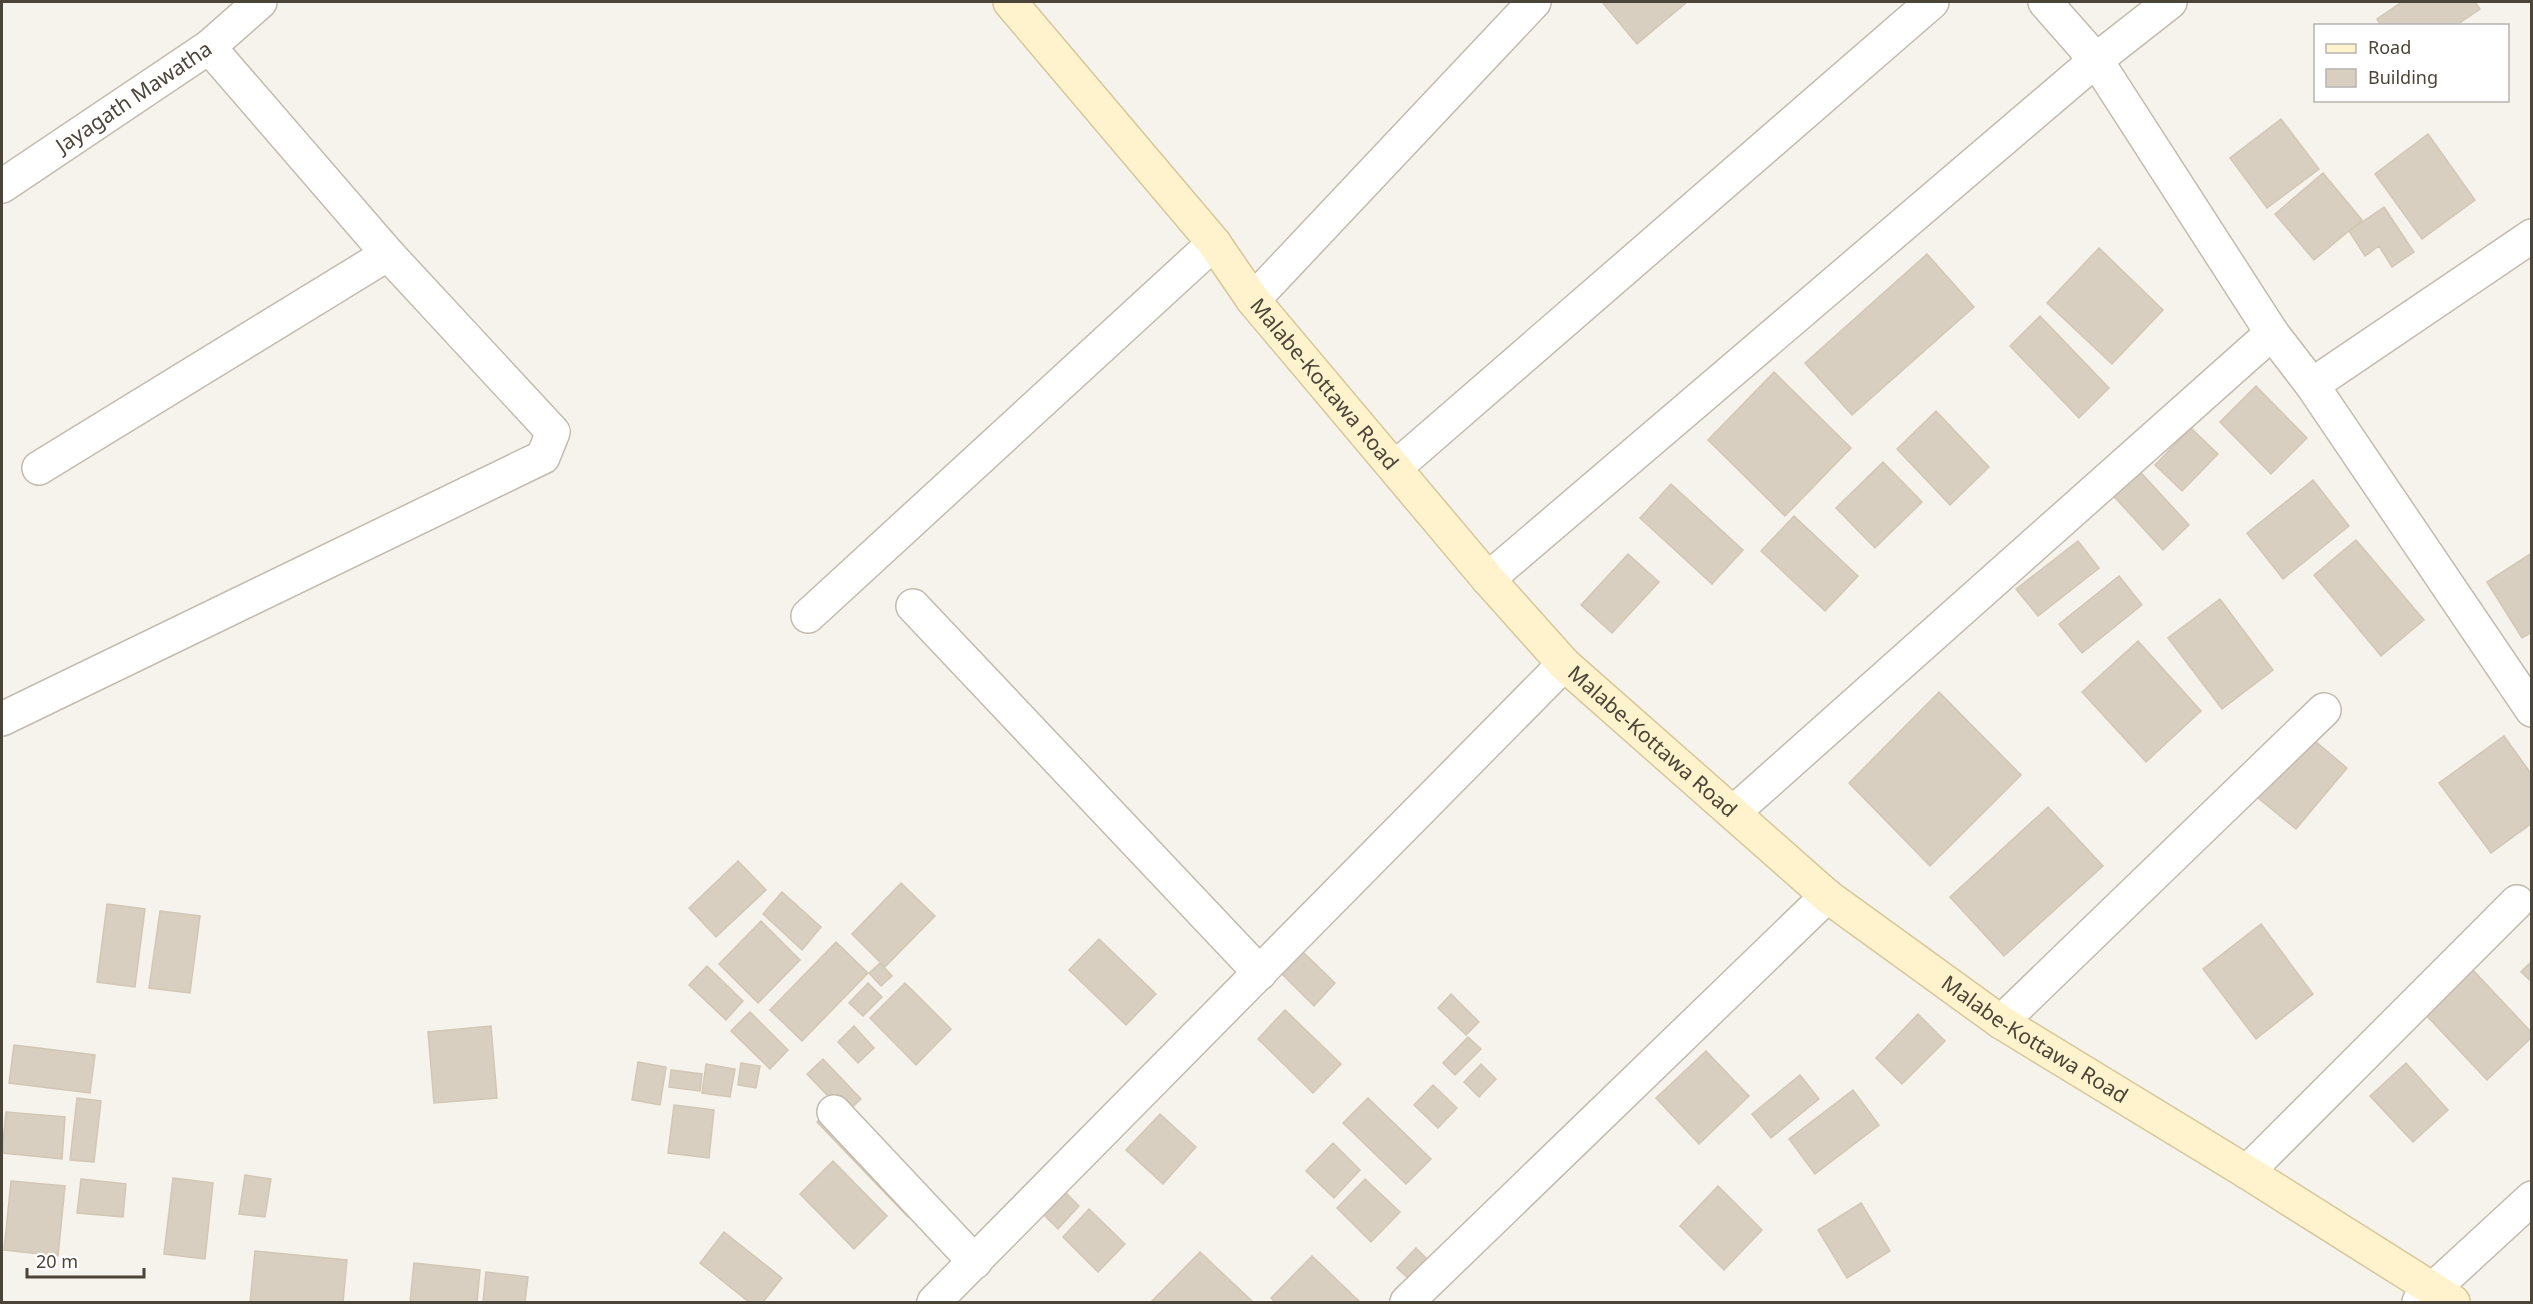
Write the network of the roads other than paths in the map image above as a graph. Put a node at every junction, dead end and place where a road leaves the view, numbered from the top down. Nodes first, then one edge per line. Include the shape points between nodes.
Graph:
1 (260, 2) edge
2 (1010, 2) edge
3 (1534, 2) edge
4 (1932, 2) edge
5 (2045, 2) edge
6 (2170, 2) edge
7 (209, 47) junction
8 (2096, 60) junction
9 (2, 186) edge
10 (2532, 236) edge
11 (1214, 243) junction
12 (388, 254) junction
13 (1253, 300) junction
14 (2272, 333) junction
15 (2312, 385) junction
16 (1396, 467) junction
17 (39, 468) dead end
18 (1488, 579) junction
19 (913, 606) dead end
20 (808, 616) dead end
21 (1564, 664) junction
22 (2324, 710) dead end
23 (2532, 710) edge
24 (2, 719) edge
25 (1734, 812) junction
26 (1827, 896) junction
27 (2517, 902) dead end
28 (1260, 973) junction
29 (2001, 1022) junction
30 (834, 1112) dead end
31 (2247, 1172) junction
32 (2532, 1198) edge
33 (975, 1262) junction
34 (2434, 1298) edge
35 (934, 1302) edge
36 (1407, 1302) edge

1 - 7 street, Jayagath Mawatha
2 - 11 main road, Malabe-Kottawa Road
3 - 13 street
4 - 16 street
5 - 8 street
6 - 8 street
7 - 9 street, Jayagath Mawatha
7 - 12 street
8 - 14 street
8 - 18 street
10 - 15 street
11 - 13 main road, Malabe-Kottawa Road
11 - 20 street
12 - 17 street
12 - 24 street via 553,432 543,457
13 - 16 main road, Malabe-Kottawa Road
14 - 15 street
14 - 25 street
15 - 23 street
16 - 18 main road, Malabe-Kottawa Road
18 - 21 main road, Malabe-Kottawa Road
19 - 28 street
21 - 25 main road, Malabe-Kottawa Road
21 - 28 street
22 - 29 street
25 - 26 main road, Malabe-Kottawa Road
26 - 29 main road, Malabe-Kottawa Road
26 - 36 street
27 - 31 street
28 - 33 street
29 - 31 main road, Malabe-Kottawa Road
30 - 33 street
31 - 34 main road, Malabe-Kottawa Road
32 - 34 street
33 - 35 street

